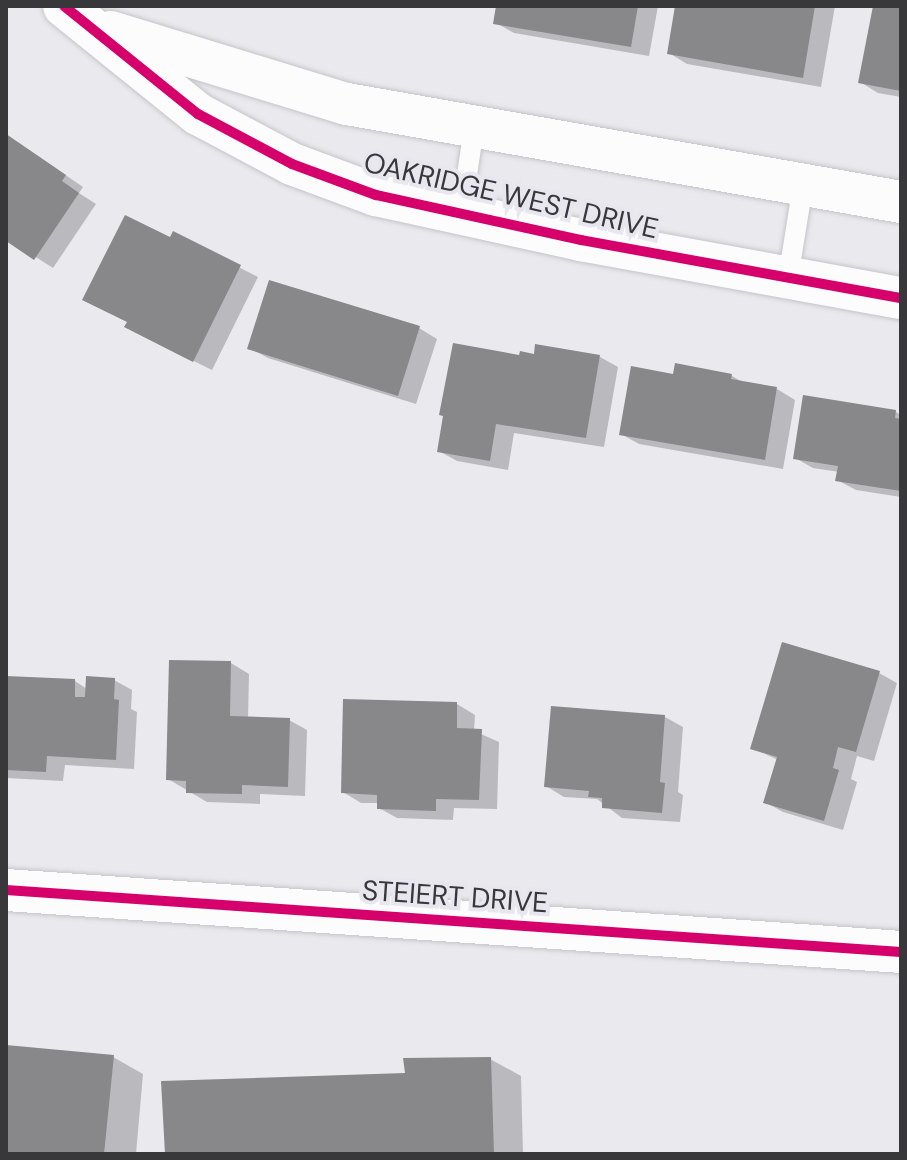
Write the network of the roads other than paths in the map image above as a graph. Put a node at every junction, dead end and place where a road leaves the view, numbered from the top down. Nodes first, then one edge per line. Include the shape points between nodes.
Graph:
1 (77, 16) edge
2 (474, 128) junction
3 (803, 185) junction
4 (901, 202) edge
5 (461, 215) junction
6 (788, 278) junction
7 (901, 298) edge
8 (6, 890) edge
9 (901, 952) edge

1 - 2 street, OAKRIDGE WEST DRIVE via 347,104
1 - 5 street, OAKRIDGE WEST DRIVE via 198,114 292,164 376,195
2 - 3 street, OAKRIDGE WEST DRIVE
2 - 5 lane
3 - 4 street, OAKRIDGE WEST DRIVE
3 - 6 lane
5 - 6 street, OAKRIDGE WEST DRIVE
6 - 7 street, OAKRIDGE WEST DRIVE
8 - 9 street, STEIERT DRIVE

